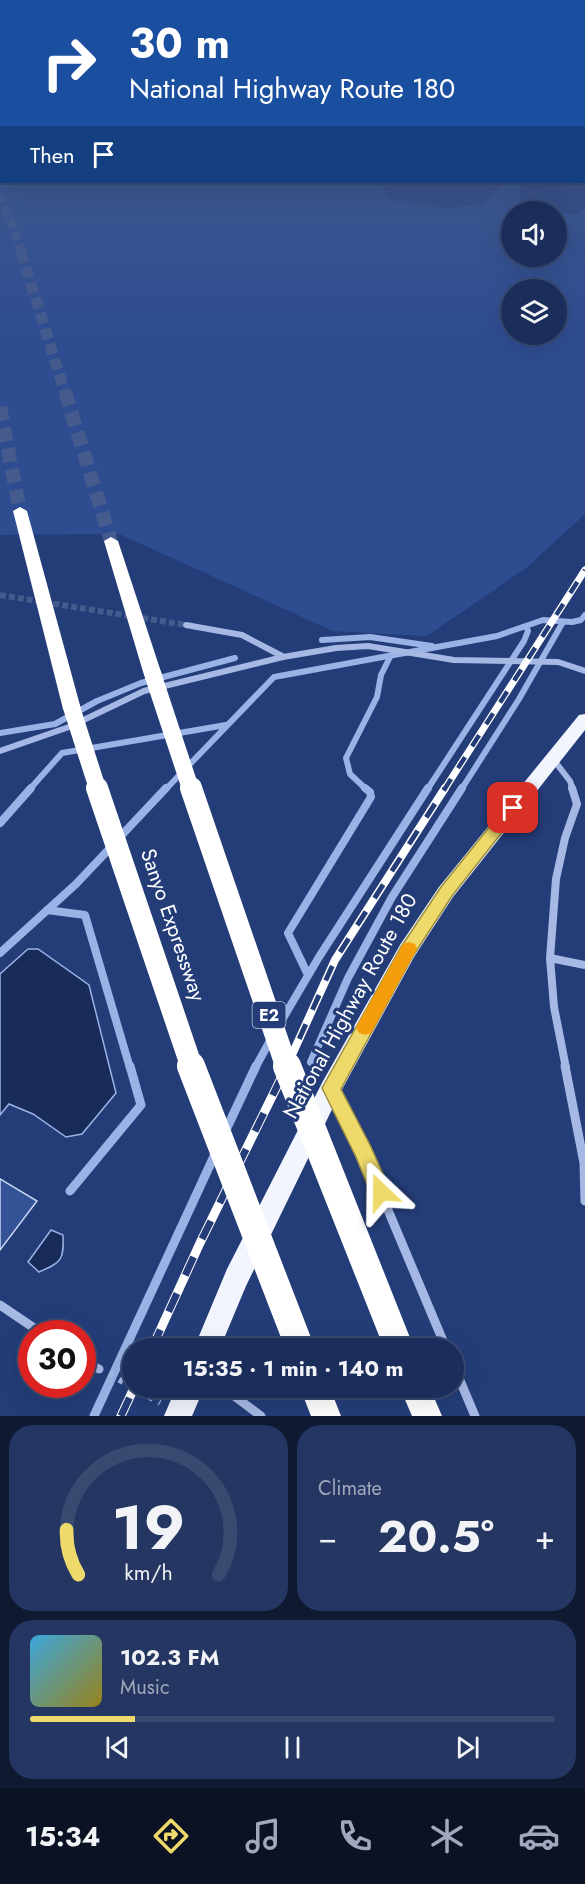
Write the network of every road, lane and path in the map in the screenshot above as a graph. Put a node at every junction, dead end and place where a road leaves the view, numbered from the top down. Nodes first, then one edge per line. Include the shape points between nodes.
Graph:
1 (20, 511) tunnel mouth
2 (111, 541) tunnel mouth
3 (186, 625) tunnel mouth
4 (283, 657) junction
5 (585, 671) edge
6 (585, 719) edge
7 (0, 751) edge
8 (553, 758) junction
9 (550, 958) junction
10 (585, 965) edge
11 (331, 1088) junction
12 (585, 1201) edge
13 (0, 1305) edge
14 (22, 1320) edge
15 (211, 1338) edge
16 (296, 1338) edge
17 (395, 1338) edge
18 (442, 1338) edge
19 (96, 1367) edge
20 (99, 1369) dead end
21 (117, 1378) dead end
22 (464, 1390) edge
23 (186, 1398) edge
24 (238, 1398) edge
25 (319, 1398) edge
26 (419, 1398) edge
27 (178, 1415) edge
28 (261, 1416) edge
29 (326, 1416) edge
30 (427, 1416) edge
31 (475, 1416) edge

1 - 16 highway, Sanyo Expressway, bridge via 72,709 121,864 196,1080
2 - 17 highway, E2, bridge via 208,842 291,1078
3 - 4 street via 242,635
4 - 5 street via 351,646 454,660 558,662
4 - 7 street via 144,691 69,727
6 - 8 highway, National Highway Route 180
8 - 9 street via 570,781 577,804 556,879
8 - 11 highway, National Highway Route 180 via 446,892 407,951
9 - 10 street
9 - 12 street via 554,1006 584,1163
11 - 15 highway, National Highway Route 180 via 236,1278
11 - 18 street via 364,1153
13 - 14 street
19 - 20 street
21 - 27 path
22 - 31 street
23 - 27 highway
24 - 28 street
25 - 29 highway
26 - 30 highway

